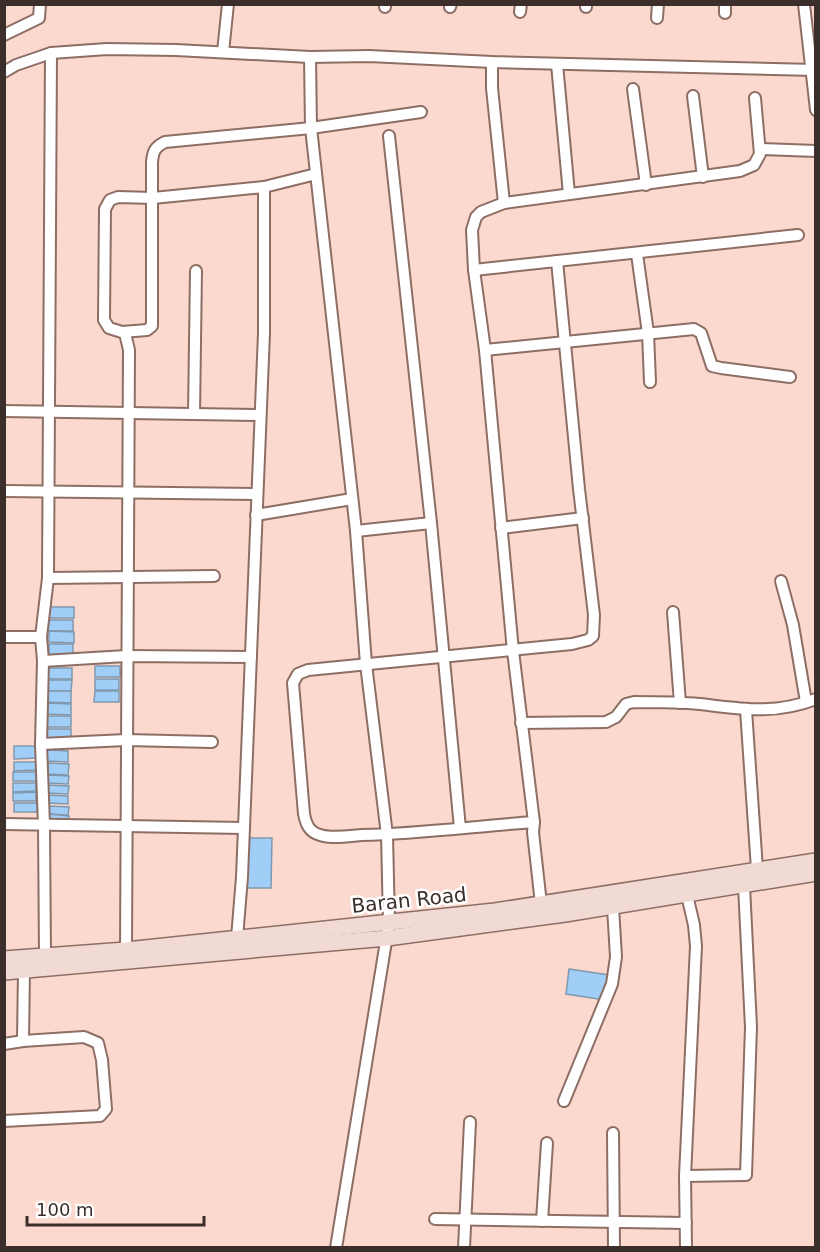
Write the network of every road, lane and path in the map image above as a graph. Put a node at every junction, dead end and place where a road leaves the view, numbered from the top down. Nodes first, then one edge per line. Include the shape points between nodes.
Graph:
1 (40, 4) edge
2 (228, 4) edge
3 (658, 4) edge
4 (804, 4) edge
5 (657, 18) dead end
6 (4, 35) edge
7 (223, 52) junction
8 (51, 53) junction
9 (310, 57) junction
10 (492, 62) junction
11 (557, 64) junction
12 (813, 70) edge
13 (4, 72) edge
14 (633, 89) dead end
15 (693, 96) dead end
16 (755, 98) dead end
17 (816, 110) edge
18 (422, 112) dead end
19 (311, 128) junction
20 (389, 136) dead end
21 (760, 149) junction
22 (816, 151) edge
23 (316, 174) junction
24 (704, 177) junction
25 (646, 184) junction
26 (264, 187) junction
27 (569, 194) junction
28 (153, 198) junction
29 (504, 203) junction
30 (798, 236) dead end
31 (637, 254) junction
32 (557, 261) junction
33 (474, 270) junction
34 (196, 271) dead end
35 (122, 332) junction
36 (648, 333) junction
37 (564, 341) junction
38 (485, 350) junction
39 (790, 377) dead end
40 (650, 382) dead end
41 (4, 411) edge
42 (48, 411) junction
43 (128, 413) junction
44 (194, 414) junction
45 (260, 415) junction
46 (49, 490) junction
47 (4, 491) edge
48 (127, 491) junction
49 (257, 494) junction
50 (352, 499) junction
51 (256, 515) junction
52 (583, 518) junction
53 (431, 523) junction
54 (501, 528) junction
55 (356, 531) junction
56 (214, 576) dead end
57 (48, 578) junction
58 (126, 578) junction
59 (781, 581) dead end
60 (673, 612) dead end
61 (4, 637) edge
62 (41, 637) junction
63 (513, 651) junction
64 (126, 656) junction
65 (250, 657) junction
66 (442, 657) junction
67 (43, 661) junction
68 (366, 664) junction
69 (811, 700) edge
70 (680, 703) junction
71 (746, 710) junction
72 (521, 723) junction
73 (126, 740) junction
74 (212, 742) dead end
75 (41, 744) junction
76 (534, 822) junction
77 (4, 824) edge
78 (44, 825) junction
79 (125, 825) junction
80 (244, 828) junction
81 (460, 828) junction
82 (387, 835) junction
83 (816, 861) edge
84 (757, 869) junction
85 (816, 873) edge
86 (744, 886) junction
87 (687, 895) junction
88 (541, 904) junction
89 (613, 907) junction
90 (388, 930) junction
91 (237, 938) junction
92 (126, 950) junction
93 (45, 956) junction
94 (4, 959) edge
95 (24, 970) junction
96 (4, 972) edge
97 (23, 1041) junction
98 (4, 1044) edge
99 (564, 1101) dead end
100 (4, 1120) edge
101 (470, 1122) dead end
102 (613, 1133) dead end
103 (547, 1143) dead end
104 (686, 1176) junction
105 (435, 1219) dead end
106 (465, 1220) junction
107 (542, 1221) junction
108 (614, 1222) junction
109 (686, 1223) junction
110 (336, 1248) edge
111 (464, 1248) edge
112 (614, 1248) edge
113 (686, 1248) edge

1 - 6 street via 39,18
2 - 7 street
3 - 5 street
4 - 12 street
7 - 8 street via 107,49
7 - 9 street
8 - 13 street
8 - 42 street
9 - 10 street
9 - 19 street
10 - 11 street
10 - 29 street
11 - 12 street
11 - 27 street
12 - 17 street
14 - 25 street
15 - 24 street
16 - 21 street
18 - 19 street
19 - 23 street
19 - 28 street via 165,142 153,152
20 - 53 street
21 - 22 street
21 - 24 street via 757,162 748,168
23 - 26 street
23 - 50 street
24 - 25 street
25 - 27 street
26 - 28 street
26 - 45 street
27 - 29 street
28 - 35 street via 152,326
28 - 35 street via 114,198 105,209 104,320 109,328
29 - 33 street via 487,208 476,217 472,230
30 - 31 street
31 - 32 street
31 - 36 street
32 - 33 street
32 - 37 street
33 - 38 street
34 - 44 street
35 - 43 street via 129,350
36 - 37 street
36 - 39 street via 698,330 712,366
36 - 40 street
37 - 38 street
37 - 52 street
38 - 54 street
41 - 42 street
42 - 43 street
42 - 46 street
43 - 44 street
43 - 48 street
44 - 45 street
45 - 49 street
46 - 47 street
46 - 48 street
46 - 57 street
48 - 49 street
48 - 58 street
49 - 51 street
50 - 51 street
50 - 55 street
51 - 65 street
52 - 54 street
52 - 63 street via 593,636 572,644
53 - 55 street
53 - 66 street
54 - 63 street
55 - 68 street
56 - 58 street
57 - 58 street
57 - 62 street
58 - 64 street
59 - 69 street
60 - 70 street
61 - 62 street
62 - 67 street
63 - 66 street
63 - 72 street
64 - 65 street
64 - 67 street
64 - 73 street
65 - 80 street
66 - 68 street
66 - 81 street
67 - 75 street
68 - 82 street
68 - 82 street via 308,670 294,679 304,814 307,827 319,835
69 - 71 street via 785,708
70 - 71 street
70 - 72 street via 630,702 606,722
71 - 84 street
72 - 76 street
73 - 74 street
73 - 75 street
73 - 79 street
75 - 78 street
76 - 81 street
76 - 88 street
77 - 78 street
78 - 79 street
78 - 93 street
79 - 80 street
79 - 92 street
80 - 91 street
81 - 82 street
82 - 90 street
83 - 84 main road, Baran Road
84 - 88 main road, Baran Road
85 - 86 main road, Baran Road
86 - 87 main road, Baran Road
86 - 104 street via 751,1027 746,1176
87 - 89 main road, Baran Road
87 - 104 street via 696,946
88 - 90 main road, Baran Road
89 - 90 main road, Baran Road
89 - 99 street via 616,957 612,984
90 - 91 main road, Baran Road
90 - 95 main road, Baran Road
90 - 110 street
91 - 92 main road, Baran Road
92 - 93 main road, Baran Road
93 - 94 main road, Baran Road
95 - 96 main road, Baran Road
95 - 97 street
97 - 98 street
97 - 100 street via 84,1037 98,1044 106,1110 100,1116
101 - 106 street
102 - 108 street
103 - 107 street
104 - 109 street
105 - 106 street
106 - 107 street
106 - 111 street
107 - 108 street
108 - 109 street
108 - 112 street
109 - 113 street

